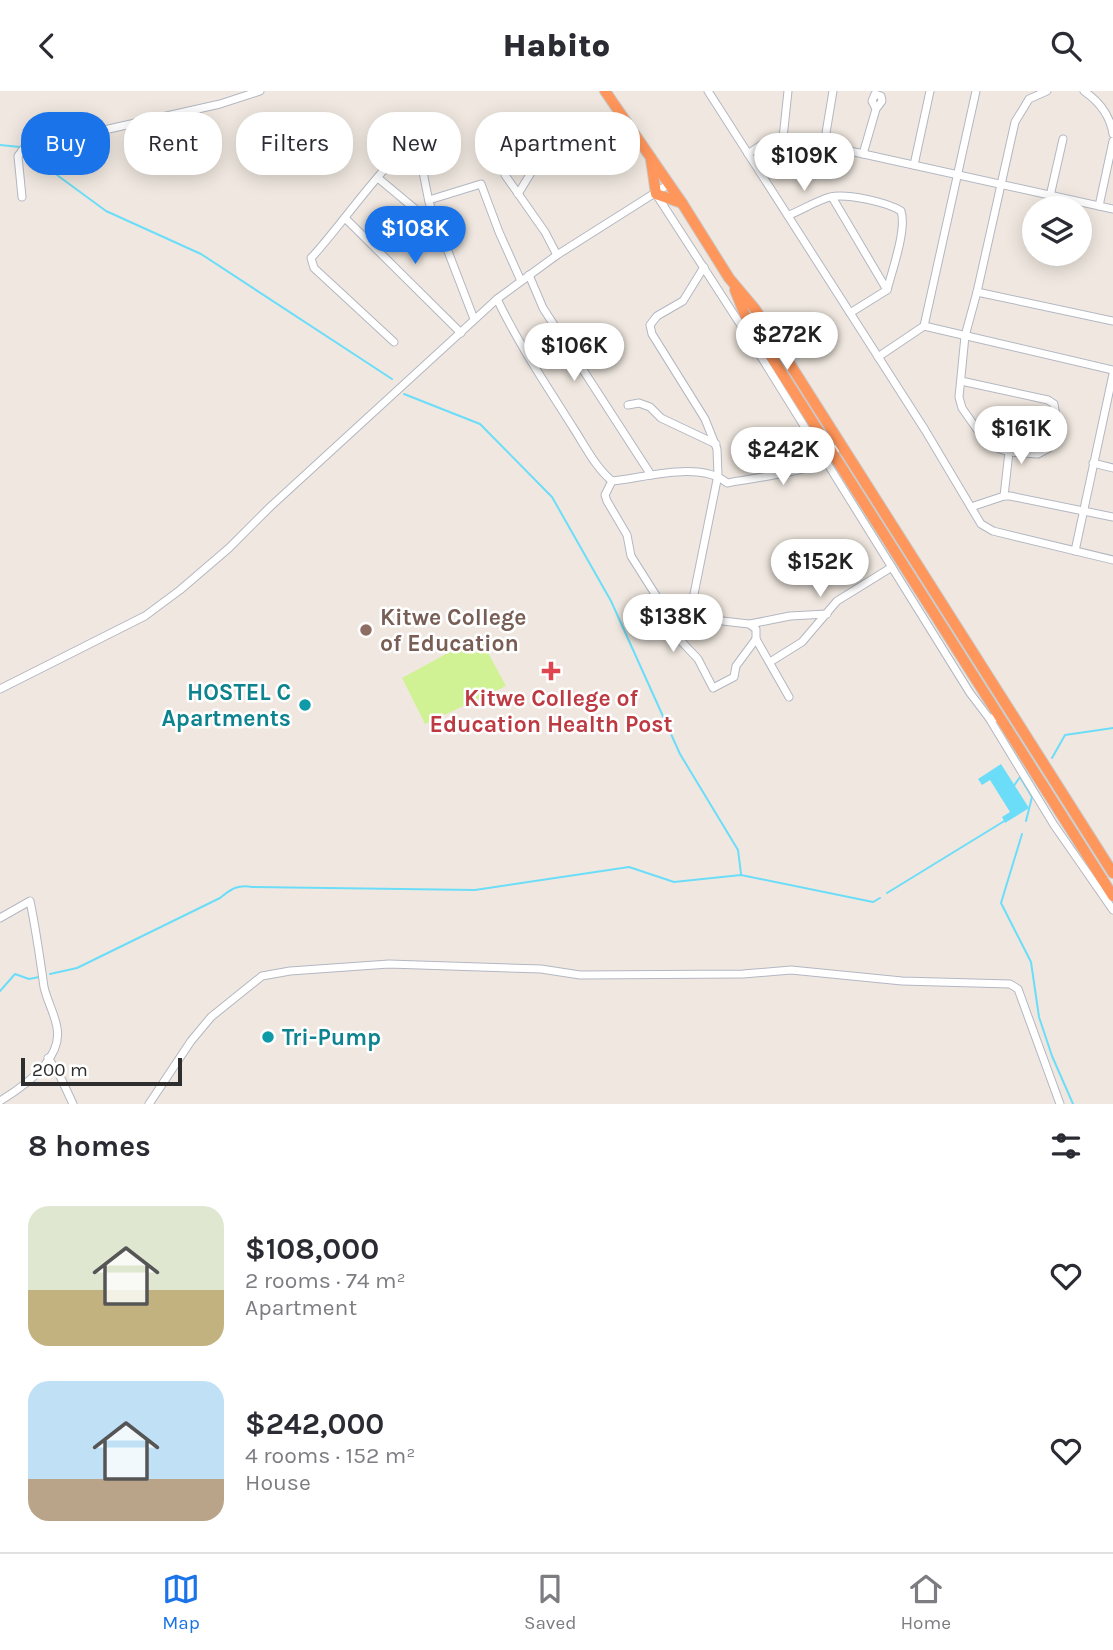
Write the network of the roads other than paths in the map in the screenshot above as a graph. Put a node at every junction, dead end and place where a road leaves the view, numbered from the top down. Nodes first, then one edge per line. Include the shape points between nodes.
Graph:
1 (260, 91) edge
2 (708, 91) edge
3 (788, 91) edge
4 (833, 91) edge
5 (930, 91) edge
6 (976, 91) edge
7 (1047, 91) edge
8 (1084, 91) edge
9 (608, 93) edge
10 (1029, 95) edge
11 (876, 109) dead end
12 (619, 112) edge
13 (1113, 134) edge
14 (783, 138) junction
15 (1063, 139) dead end
16 (640, 141) edge
17 (1113, 141) edge
18 (824, 145) junction
19 (748, 154) junction
20 (863, 155) junction
21 (651, 157) junction
22 (914, 165) junction
23 (530, 175) edge
24 (505, 176) dead end
25 (957, 176) junction
26 (378, 178) junction
27 (669, 184) junction
28 (1002, 184) junction
29 (518, 194) junction
30 (656, 194) junction
31 (1050, 196) joint
32 (22, 197) dead end
33 (832, 197) junction
34 (429, 200) junction
35 (682, 203) junction
36 (1092, 205) edge
37 (1099, 206) junction
38 (1113, 209) edge
39 (789, 215) junction
40 (345, 218) junction
41 (440, 230) junction
42 (557, 255) junction
43 (704, 267) junction
44 (529, 275) junction
45 (522, 281) junction
46 (887, 290) junction
47 (977, 292) junction
48 (497, 299) junction
49 (850, 313) junction
50 (474, 319) junction
51 (1113, 321) edge
52 (924, 326) junction
53 (461, 333) junction
54 (965, 336) junction
55 (394, 342) dead end
56 (878, 357) junction
57 (1113, 372) edge
58 (961, 381) junction
59 (628, 405) dead end
60 (716, 445) junction
61 (837, 448) junction
62 (1009, 452) junction
63 (825, 461) junction
64 (1093, 463) junction
65 (1113, 468) edge
66 (651, 474) junction
67 (718, 475) junction
68 (612, 481) junction
69 (1004, 496) junction
70 (971, 507) junction
71 (1084, 510) junction
72 (1113, 517) edge
73 (1075, 551) junction
74 (1113, 560) edge
75 (892, 567) junction
76 (692, 610) junction
77 (827, 614) junction
78 (750, 624) junction
79 (756, 639) junction
80 (770, 662) junction
81 (0, 689) edge
82 (789, 697) dead end
83 (994, 718) junction
84 (1113, 873) edge
85 (1113, 896) edge
86 (1113, 910) edge
87 (0, 918) edge
88 (48, 1058) junction
89 (0, 1101) edge
90 (73, 1104) edge
91 (149, 1104) edge
92 (1060, 1104) edge

1 - 32 street via 24,148 18,156
2 - 19 street
3 - 14 street
4 - 18 street
5 - 22 street
6 - 25 street
7 - 10 street
8 - 13 street via 1107,113
9 - 12 highway
10 - 28 street via 1015,122
11 - 20 street
14 - 18 street
14 - 19 street via 770,139
15 - 31 street
16 - 21 highway
17 - 37 street
18 - 20 street
19 - 39 street
20 - 22 street
21 - 27 highway
21 - 30 highway
22 - 25 street
23 - 29 street
24 - 29 street
25 - 28 street
25 - 52 street
26 - 34 street via 410,147 423,172
26 - 40 street
26 - 41 street
27 - 30 street
27 - 35 highway
28 - 31 street
28 - 47 street
29 - 42 street
30 - 35 highway
30 - 42 street
30 - 43 street
33 - 39 street
33 - 46 street
33 - 46 street via 848,196 901,211
34 - 41 street
34 - 45 street via 481,184
35 - 61 highway via 730,278 745,315
36 - 37 street
37 - 38 street
39 - 49 street
40 - 53 street
40 - 55 street via 311,261
41 - 50 street
42 - 44 street
43 - 60 street via 687,296 650,325
43 - 63 street
44 - 45 street
44 - 66 street via 542,308
45 - 48 street
46 - 49 street
47 - 51 street
47 - 54 street
48 - 50 street
48 - 68 street via 537,371
49 - 56 street
50 - 53 street
52 - 54 street
52 - 56 street
53 - 81 street via 180,590 145,616
54 - 57 street
54 - 58 street
56 - 70 street
57 - 64 street
58 - 62 street via 960,403 984,442
58 - 62 street via 1054,404 1056,422 1049,448 1038,454
59 - 60 street via 650,407 661,418
60 - 67 street
61 - 63 street
61 - 83 highway
61 - 84 highway
62 - 69 street
63 - 67 street via 727,483
63 - 75 street
64 - 65 street
64 - 71 street
66 - 67 street
66 - 68 street
67 - 76 street
68 - 76 street via 607,501 626,535 631,556 665,608
69 - 70 street
69 - 71 street
70 - 73 street via 981,524 993,531
71 - 72 street
71 - 73 street
73 - 74 street
75 - 77 street via 837,601
75 - 83 street via 941,647
76 - 78 street via 705,619
76 - 79 street via 680,640 715,688 733,677
77 - 78 street
77 - 80 street via 802,642
78 - 79 street via 756,629
79 - 80 street
80 - 82 street
83 - 85 highway
83 - 86 street via 1054,825
87 - 88 street via 30,901 44,988 57,1029 58,1039
88 - 89 street via 40,1071
88 - 90 street
91 - 92 street via 211,1017 262,976 309,968 389,964 510,967 580,975 791,970 902,981 1010,984 1018,989

